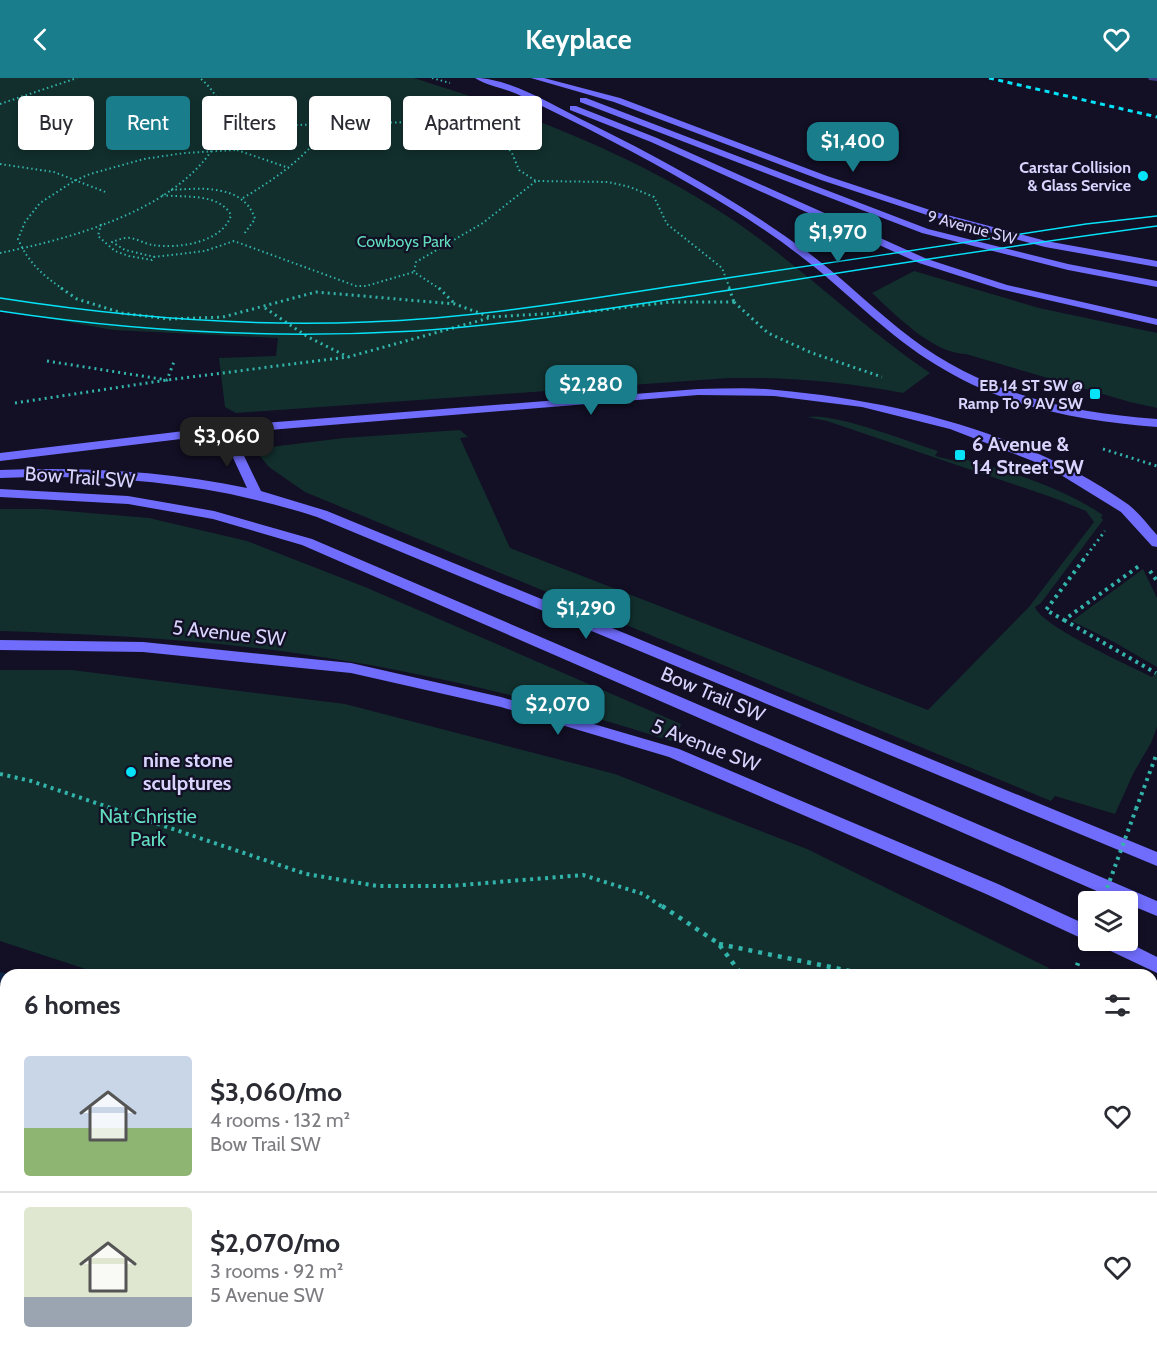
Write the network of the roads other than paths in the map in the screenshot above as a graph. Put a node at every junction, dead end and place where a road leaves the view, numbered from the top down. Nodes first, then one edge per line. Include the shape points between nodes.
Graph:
1 (479, 78) edge
2 (535, 78) edge
3 (1152, 78) edge
4 (1157, 79) edge
5 (551, 83) junction
6 (522, 94) junction
7 (1157, 264) edge
8 (1157, 284) edge
9 (1157, 322) edge
10 (1157, 423) edge
11 (226, 430) junction
12 (0, 457) edge
13 (0, 474) edge
14 (0, 493) edge
15 (256, 494) junction
16 (1157, 543) edge
17 (0, 645) edge
18 (1157, 859) edge
19 (1157, 909) edge
20 (1078, 929) edge
21 (1127, 951) edge
22 (1157, 965) edge

1 - 6 main road
2 - 5 main road, 9 Avenue SW
3 - 4 lane
5 - 7 main road, 9 Avenue SW via 617,100 824,178 933,214 1045,244
5 - 8 main road, 9 Avenue SW via 589,102 926,231 1068,267
6 - 9 main road via 572,107 654,140 923,261 1004,287
6 - 10 main road via 691,180 802,253 921,351 975,384 1032,405 1105,421
11 - 12 main road
11 - 15 main road
11 - 16 main road via 698,392 774,393 851,402 954,426 1052,464 1126,509
13 - 15 main road via 120,474
14 - 19 main road, Bow Trail SW via 128,500 214,515 307,542
15 - 18 main road via 322,514
17 - 20 main road, 5 Avenue SW via 143,647 351,668 501,702 674,753
21 - 22 main road

